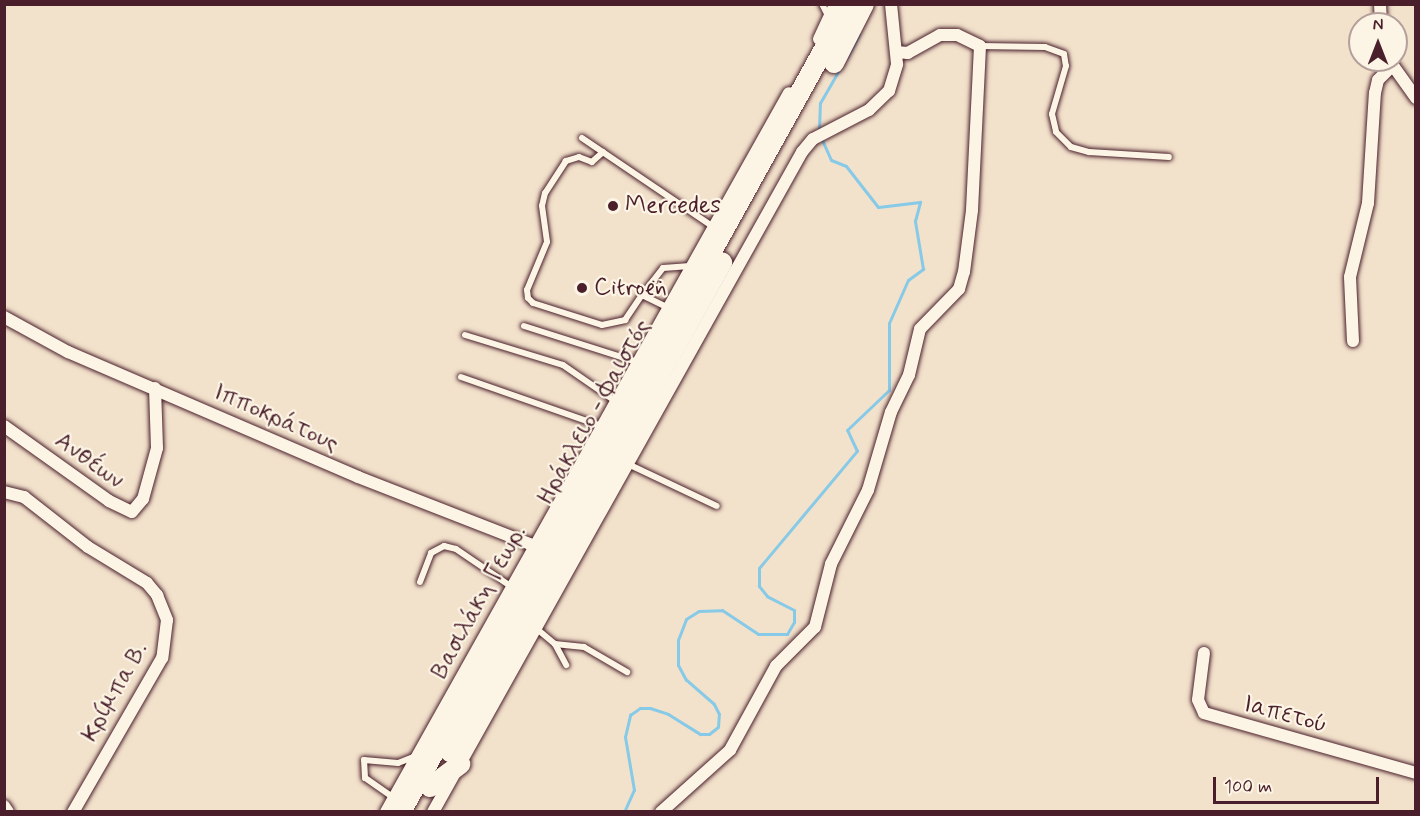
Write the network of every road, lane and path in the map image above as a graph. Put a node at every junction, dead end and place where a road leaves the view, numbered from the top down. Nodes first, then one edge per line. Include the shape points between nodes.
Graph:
1 (822, 4) edge
2 (835, 4) edge
3 (849, 4) edge
4 (865, 4) edge
5 (891, 4) edge
6 (829, 19) junction
7 (980, 46) junction
8 (896, 52) junction
9 (1384, 72) edge
10 (1397, 72) edge
11 (1416, 98) edge
12 (582, 138) dead end
13 (603, 152) junction
14 (1169, 157) dead end
15 (739, 203) junction
16 (712, 226) junction
17 (690, 266) junction
18 (642, 295) junction
19 (667, 308) junction
20 (4, 317) edge
21 (524, 326) dead end
22 (465, 335) dead end
23 (1353, 341) dead end
24 (636, 362) junction
25 (461, 377) dead end
26 (156, 388) junction
27 (615, 401) junction
28 (4, 426) edge
29 (601, 426) junction
30 (627, 464) junction
31 (4, 492) edge
32 (717, 506) dead end
33 (535, 546) junction
34 (420, 582) dead end
35 (512, 587) junction
36 (539, 592) junction
37 (537, 629) junction
38 (555, 644) junction
39 (1204, 653) dead end
40 (566, 666) dead end
41 (627, 672) dead end
42 (417, 756) junction
43 (460, 764) junction
44 (1416, 773) edge
45 (430, 787) junction
46 (397, 805) edge
47 (4, 806) edge
48 (8, 812) edge
49 (73, 812) edge
50 (386, 812) edge
51 (416, 812) edge
52 (433, 812) edge
53 (661, 812) edge

1 - 6 lane
2 - 6 street, Βασιλάκη Γεωρ.
3 - 15 main road, Ηράκλειο - Φαιστός
4 - 36 main road, Ηράκλειο - Φαιστός
5 - 8 street
6 - 16 street, Βασιλάκη Γεωρ.
7 - 8 street via 957,35 940,35 908,53
7 - 14 lane via 1045,47 1064,54 1066,66 1052,114 1056,132 1071,147 1089,152
7 - 53 street via 972,210 959,289 920,329 909,375 891,412 868,490 831,564 815,627 776,666 730,750
8 - 30 street via 896,75 884,98 816,136 791,171
9 - 23 street via 1375,93 1368,203 1350,277
10 - 11 street
12 - 13 lane
13 - 16 lane
13 - 18 lane via 592,162 579,158 566,161 546,194 542,206 547,242 527,290 528,298 602,325 625,320
15 - 16 main road
15 - 46 main road, Ηράκλειο - Φαιστός
16 - 17 street, Βασιλάκη Γεωρ.
17 - 18 lane via 663,268
17 - 19 street, Βασιλάκη Γεωρ.
18 - 19 lane
19 - 24 street, Βασιλάκη Γεωρ.
20 - 26 street, Ιπποκράτους via 68,352
21 - 24 lane
22 - 27 lane via 563,365
24 - 27 street, Βασιλάκη Γεωρ.
25 - 29 lane
26 - 28 street, Ανθέων via 157,448 142,499 132,512 120,508
26 - 33 street, Ιπποκράτους via 358,477
27 - 29 street, Βασιλάκη Γεωρ.
29 - 33 street, Βασιλάκη Γεωρ.
30 - 32 lane
30 - 37 street
31 - 49 street, Κρίμπα Β. via 24,497 88,547 147,583 157,595 167,620 162,658
33 - 35 street, Βασιλάκη Γεωρ.
34 - 35 lane via 431,553 444,546 456,549
35 - 42 street, Βασιλάκη Γεωρ.
36 - 37 main road
36 - 45 main road, Ηράκλειο - Φαιστός
37 - 38 lane
37 - 43 street
38 - 40 lane
38 - 41 lane via 584,647
39 - 44 street, Ιαπετού via 1198,700 1204,713
42 - 46 street, Βασιλάκη Γεωρ.
42 - 46 lane via 398,763 364,760 365,778
43 - 45 main road
43 - 52 street
45 - 51 main road, Ηράκλειο - Φαιστός
46 - 50 street, Βασιλάκη Γεωρ.
47 - 48 street

